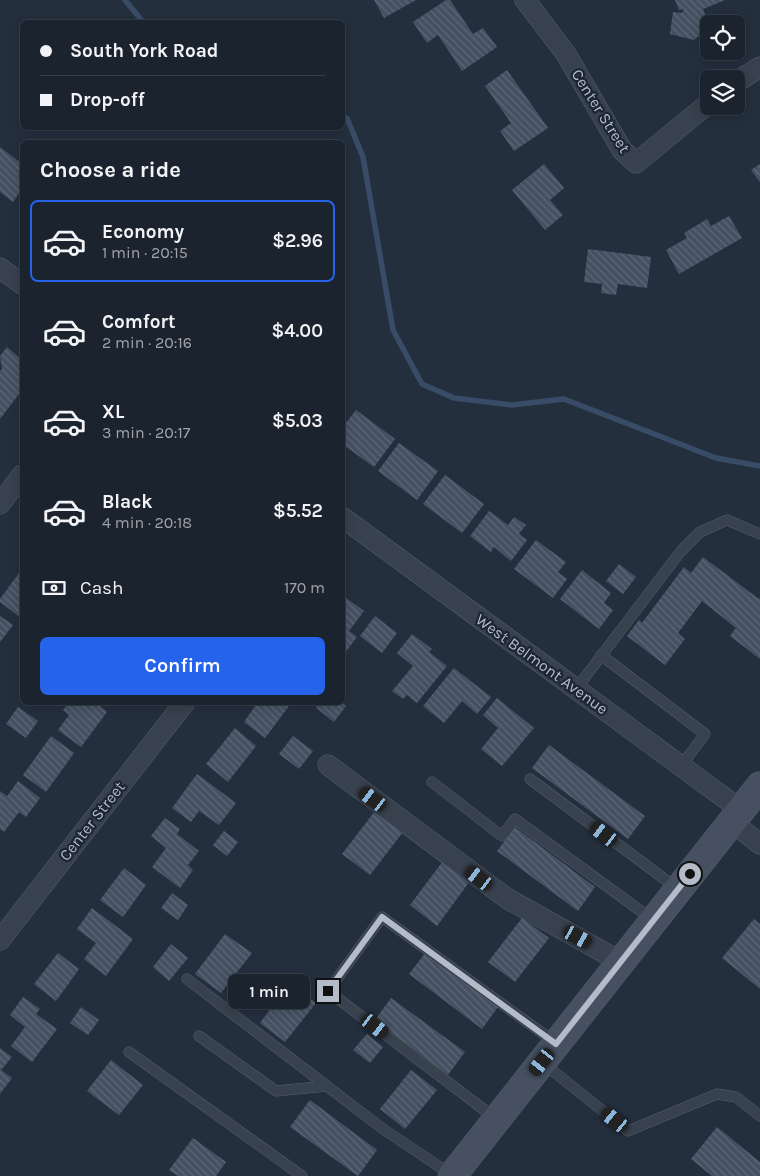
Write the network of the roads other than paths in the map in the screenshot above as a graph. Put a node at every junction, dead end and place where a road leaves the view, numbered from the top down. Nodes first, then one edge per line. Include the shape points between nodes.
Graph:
1 (525, 0) edge
2 (759, 69) edge
3 (745, 77) edge
4 (700, 110) edge
5 (0, 268) edge
6 (20, 283) edge
7 (20, 478) edge
8 (0, 504) edge
9 (345, 520) edge
10 (760, 534) edge
11 (602, 655) junction
12 (576, 689) junction
13 (183, 705) edge
14 (328, 765) dead end
15 (680, 766) junction
16 (530, 779) dead end
17 (432, 782) dead end
18 (760, 786) edge
19 (736, 816) junction
20 (760, 844) edge
21 (679, 889) junction
22 (654, 920) junction
23 (0, 940) edge
24 (621, 962) junction
25 (187, 979) dead end
26 (199, 1036) dead end
27 (129, 1052) dead end
28 (549, 1053) junction
29 (327, 1086) junction
30 (760, 1116) edge
31 (497, 1120) junction
32 (302, 1176) edge
33 (452, 1176) edge

1 - 4 street, Center Street via 566,54 622,150 636,163
2 - 3 street
5 - 6 street
7 - 8 street
9 - 12 street, West Belmont Avenue
10 - 11 lane via 727,520 700,532 681,551
11 - 12 lane
11 - 15 lane via 705,734
12 - 15 street, West Belmont Avenue
13 - 23 street, Center Street
14 - 24 street via 508,899
15 - 19 street, West Belmont Avenue
16 - 21 lane
17 - 22 lane via 502,836 515,819
18 - 19 main road
19 - 20 street, West Belmont Avenue
19 - 21 main road
21 - 22 main road
22 - 24 main road
24 - 28 main road
25 - 29 lane
26 - 29 lane via 276,1092
27 - 32 lane
28 - 30 lane via 628,1131 718,1094 736,1097
28 - 31 main road
28 - 31 lane via 382,917 328,991
29 - 33 lane
31 - 33 main road

